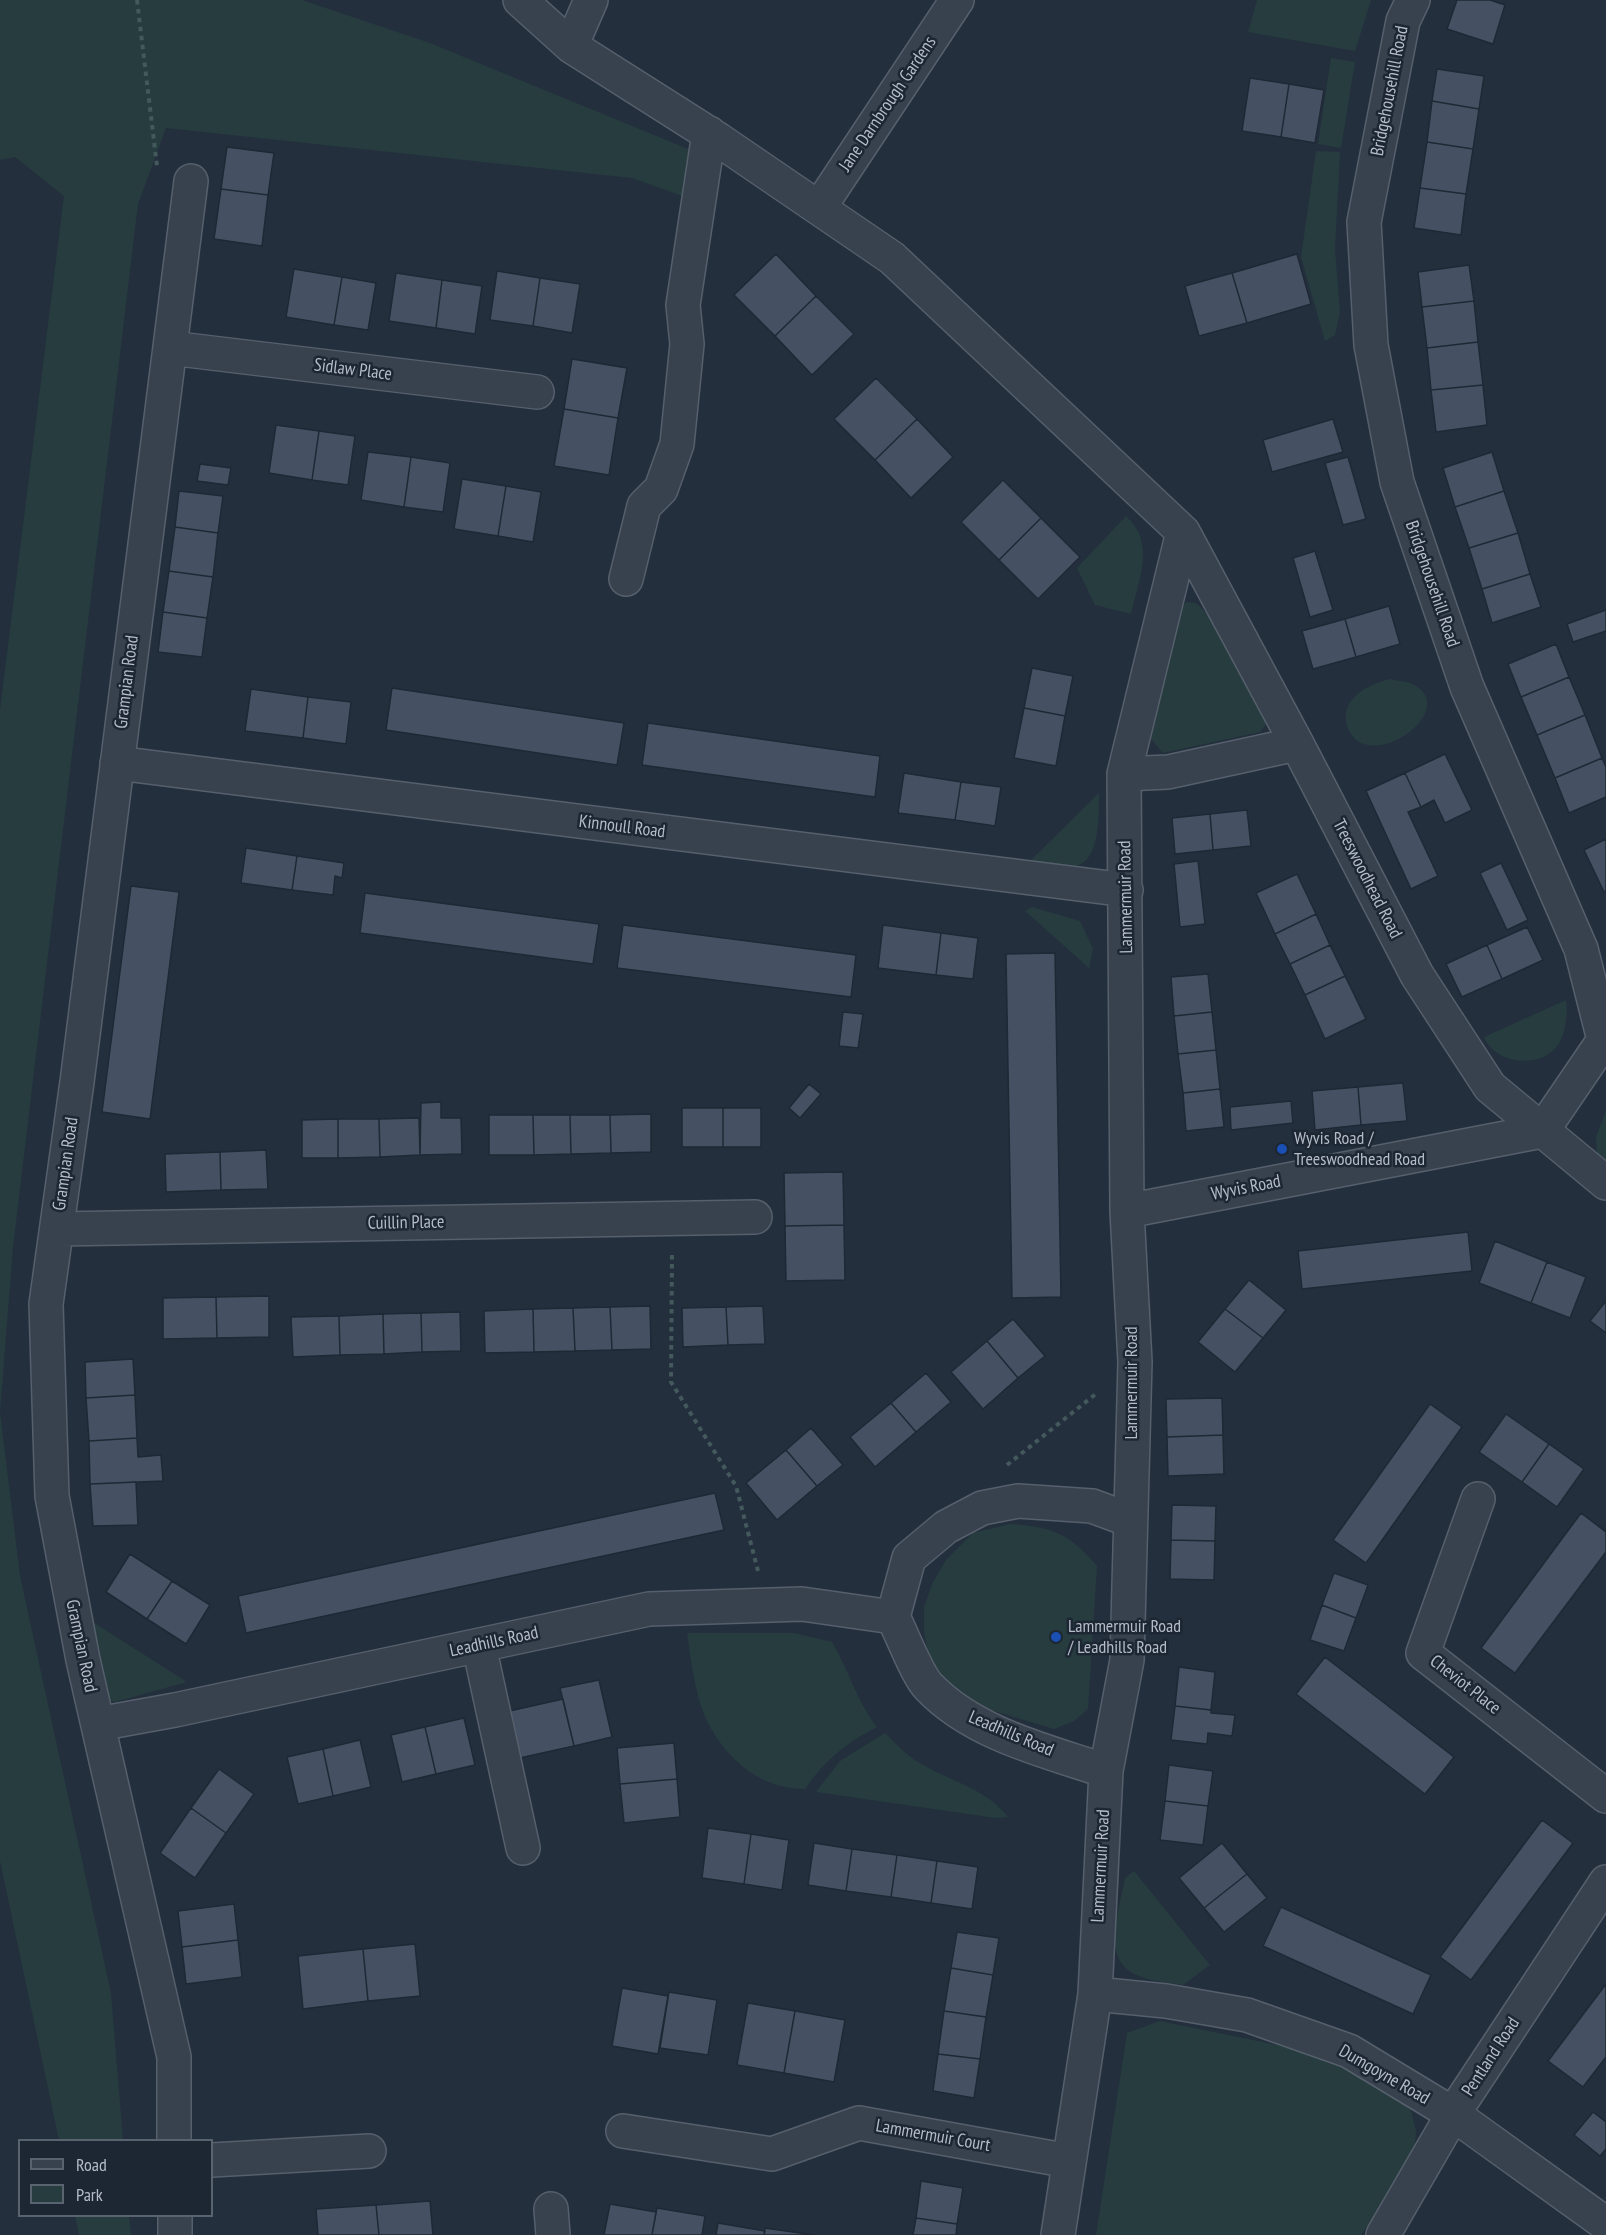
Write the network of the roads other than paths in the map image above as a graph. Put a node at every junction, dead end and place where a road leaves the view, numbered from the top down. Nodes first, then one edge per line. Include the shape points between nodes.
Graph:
1 (520, 0) edge
2 (591, 0) edge
3 (957, 0) edge
4 (1413, 0) edge
5 (571, 46) junction
6 (708, 134) junction
7 (191, 181) dead end
8 (819, 208) junction
9 (170, 348) junction
10 (537, 392) dead end
11 (1183, 532) junction
12 (626, 579) dead end
13 (1297, 744) junction
14 (117, 763) junction
15 (1124, 774) junction
16 (1126, 890) junction
17 (1542, 1131) junction
18 (1606, 1183) edge
19 (1127, 1211) junction
20 (755, 1217) dead end
21 (57, 1229) junction
22 (1478, 1499) dead end
23 (1130, 1520) junction
24 (893, 1617) junction
25 (479, 1646) junction
26 (98, 1724) junction
27 (1106, 1771) junction
28 (1606, 1796) edge
29 (523, 1848) dead end
30 (1606, 1882) edge
31 (1095, 1994) junction
32 (1453, 2114) junction
33 (623, 2131) dead end
34 (174, 2139) edge
35 (369, 2151) dead end
36 (213, 2160) edge
37 (1069, 2161) junction
38 (175, 2217) edge
39 (1606, 2224) edge
40 (175, 2235) edge
41 (1058, 2235) edge
42 (1383, 2235) edge

1 - 5 street, Treeswoodhead Road
2 - 5 street
3 - 8 street, Jane Darnbrough Gardens
4 - 17 street, Bridgehousehill Road via 1403,21 1364,222 1371,345 1397,482 1467,687 1581,949 1604,1041
5 - 6 street, Treeswoodhead Road
6 - 8 street, Treeswoodhead Road
6 - 12 street via 683,305 687,344 677,444 661,489 644,506
7 - 9 street, Grampian Road
8 - 11 street, Treeswoodhead Road via 892,258
9 - 10 street, Sidlaw Place
9 - 14 street, Grampian Road
11 - 13 street, Treeswoodhead Road
11 - 15 street, Lammermuir Road
13 - 15 street via 1168,772
13 - 17 street, Treeswoodhead Road via 1417,975 1490,1087
14 - 16 street, Kinnoull Road
14 - 21 street, Grampian Road
15 - 16 street, Lammermuir Road
16 - 19 street, Lammermuir Road
17 - 18 street, Treeswoodhead Road
17 - 19 street, Wyvis Road
19 - 23 street, Lammermuir Road via 1135,1362
20 - 21 street, Cuillin Place
21 - 26 street, Grampian Road via 46,1304 52,1496
22 - 28 street, Cheviot Place via 1423,1653
23 - 24 street via 1092,1506 1018,1501 982,1508 946,1527 909,1558
23 - 27 street, Lammermuir Road via 1127,1660
24 - 25 street, Leadhills Road via 802,1604 649,1609
24 - 27 street, Leadhills Road via 927,1686 969,1719
25 - 26 street, Leadhills Road
25 - 29 street
26 - 34 street, Grampian Road via 174,2057
27 - 31 street, Lammermuir Road
30 - 32 street, Pentland Road
31 - 32 street, Dumgoyne Road via 1247,2015 1349,2051
31 - 37 street, Lammermuir Road
32 - 39 street, Dumgoyne Road
32 - 42 street, Pentland Road
33 - 37 street, Lammermuir Court via 772,2154 859,2123
35 - 36 street
37 - 41 street, Lammermuir Road
38 - 40 street

